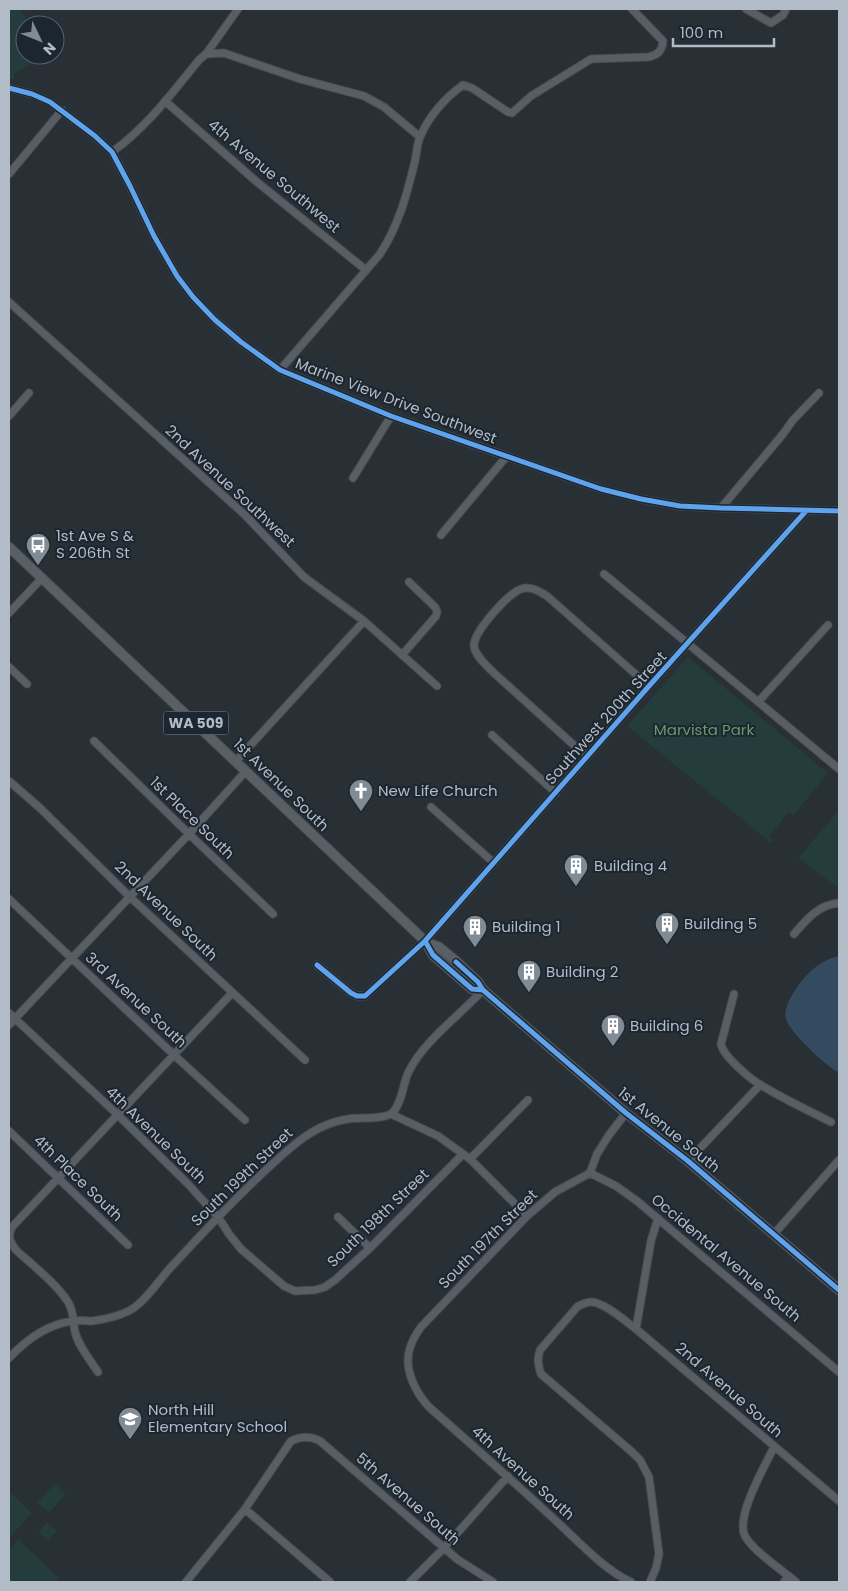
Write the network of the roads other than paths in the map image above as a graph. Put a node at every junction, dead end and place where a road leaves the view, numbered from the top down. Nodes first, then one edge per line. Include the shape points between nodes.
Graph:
1 (238, 9) edge
2 (632, 9) edge
3 (746, 9) edge
4 (786, 9) edge
5 (206, 54) junction
6 (9, 88) edge
7 (165, 101) junction
8 (62, 110) junction
9 (420, 136) junction
10 (112, 152) junction
11 (9, 174) edge
12 (366, 270) junction
13 (9, 302) edge
14 (280, 370) junction
15 (29, 393) dead end
16 (820, 393) dead end
17 (9, 416) edge
18 (391, 416) junction
19 (506, 457) junction
20 (353, 478) dead end
21 (721, 508) junction
22 (806, 511) junction
23 (839, 511) edge
24 (441, 536) dead end
25 (9, 547) edge
26 (604, 574) dead end
27 (42, 578) junction
28 (409, 582) dead end
29 (9, 613) edge
30 (364, 621) junction
31 (828, 625) dead end
32 (688, 645) junction
33 (402, 655) junction
34 (9, 666) edge
35 (27, 684) dead end
36 (437, 686) dead end
37 (649, 686) junction
38 (758, 702) junction
39 (492, 735) dead end
40 (94, 741) dead end
41 (587, 757) junction
42 (236, 762) junction
43 (839, 769) edge
44 (246, 771) junction
45 (9, 781) edge
46 (556, 793) junction
47 (431, 807) dead end
48 (189, 834) junction
49 (494, 863) junction
50 (130, 897) junction
51 (9, 899) edge
52 (839, 903) edge
53 (273, 914) dead end
54 (794, 934) dead end
55 (425, 941) junction
56 (71, 959) junction
57 (317, 964) dead end
58 (483, 990) junction
59 (232, 993) junction
60 (734, 994) dead end
61 (9, 1013) edge
62 (15, 1019) junction
63 (9, 1025) edge
64 (174, 1055) junction
65 (305, 1060) dead end
66 (760, 1085) junction
67 (528, 1100) dead end
68 (626, 1113) junction
69 (391, 1114) junction
70 (118, 1115) junction
71 (245, 1120) dead end
72 (831, 1122) dead end
73 (9, 1130) edge
74 (463, 1154) junction
75 (470, 1159) junction
76 (839, 1160) edge
77 (688, 1162) junction
78 (590, 1173) junction
79 (59, 1178) junction
80 (527, 1216) junction
81 (218, 1217) junction
82 (338, 1217) dead end
83 (658, 1218) junction
84 (774, 1234) junction
85 (9, 1236) edge
86 (128, 1245) dead end
87 (370, 1248) junction
88 (839, 1290) edge
89 (306, 1291) joint
90 (73, 1321) junction
91 (636, 1329) junction
92 (9, 1358) edge
93 (98, 1372) dead end
94 (839, 1372) edge
95 (411, 1373) joint
96 (774, 1447) junction
97 (508, 1476) junction
98 (839, 1501) edge
99 (245, 1508) junction
100 (444, 1548) junction
101 (786, 1579) edge
102 (186, 1582) edge
103 (330, 1582) edge
104 (410, 1582) edge
105 (493, 1582) edge
106 (631, 1582) edge
107 (650, 1582) edge
108 (796, 1582) edge

1 - 5 street
2 - 9 street via 663,41 660,52 648,58 591,59 531,96 512,113 472,88 463,86 438,110
3 - 4 street via 771,22 784,15
5 - 7 street
5 - 9 street via 224,53 300,79 364,96 384,107
6 - 8 street, Marine View Drive Southwest via 32,94
7 - 10 street via 128,141
7 - 12 street, 4th Avenue Southwest via 257,182
8 - 10 street, Marine View Drive Southwest
8 - 11 street
9 - 12 street via 399,219 391,238
10 - 14 street, Marine View Drive Southwest via 177,276 215,320
12 - 14 street
13 - 30 street, 2nd Avenue Southwest via 245,515 304,576
14 - 18 street, Marine View Drive Southwest
15 - 17 street
16 - 21 street via 793,420
18 - 19 street, Marine View Drive Southwest
18 - 20 street
19 - 21 street, Marine View Drive Southwest via 633,497 680,506
19 - 24 street
21 - 22 street, Marine View Drive Southwest
22 - 23 street, Marine View Drive Southwest
22 - 32 street, Southwest 200th Street
25 - 27 main road, 1st Avenue South / WA 509
26 - 32 street
27 - 29 street
27 - 42 main road, 1st Avenue South / WA 509
28 - 33 street via 437,612
30 - 33 street, 2nd Avenue Southwest
30 - 42 street
31 - 38 street
32 - 37 street, Southwest 200th Street
32 - 38 street
33 - 36 street, 2nd Avenue Southwest
34 - 35 street
37 - 41 street, Southwest 200th Street
37 - 41 street via 547,596 536,590 520,590 494,613 474,646 484,663
38 - 43 street
39 - 46 street
40 - 48 street, 1st Place South
41 - 46 street, Southwest 200th Street
42 - 44 main road, 1st Avenue South / WA 509
44 - 48 street
44 - 55 main road, 1st Avenue South / WA 509
45 - 50 street, 2nd Avenue South
46 - 49 street, Southwest 200th Street
47 - 49 street
48 - 50 street
48 - 53 street, 1st Place South
49 - 55 street, Southwest 200th Street
50 - 56 street
50 - 59 street, 2nd Avenue South
51 - 56 street, 3rd Avenue South
52 - 54 street via 811,915
55 - 57 street, Southwest 200th Street via 365,996 351,993
55 - 58 main road, 1st Avenue South / WA 509 via 433,955 472,989
56 - 62 street
56 - 64 street, 3rd Avenue South
58 - 68 main road, 1st Avenue South / WA 509
58 - 69 street via 415,1061 406,1075 398,1105
59 - 64 street
59 - 65 street, 2nd Avenue South
60 - 66 street via 722,1050
61 - 62 street, 4th Avenue South
62 - 63 street
62 - 70 street, 4th Avenue South
64 - 70 street
64 - 71 street, 3rd Avenue South
66 - 72 street
66 - 77 street
67 - 75 street
68 - 77 main road, 1st Avenue South / WA 509
68 - 78 street via 597,1154
69 - 74 street via 438,1136
69 - 81 street, South 199th Street via 347,1119 309,1132
70 - 79 street
70 - 81 street, 4th Avenue South
73 - 79 street, 4th Place South
74 - 75 street
74 - 87 street, South 198th Street
75 - 80 street
76 - 84 street
77 - 84 main road, 1st Avenue South / WA 509
78 - 80 street, South 197th Street via 555,1192
78 - 83 street, Occidental Avenue South via 616,1186
79 - 85 street via 12,1227
79 - 86 street, 4th Place South
80 - 95 street, South 197th Street via 421,1327 409,1350
81 - 89 street, 4th Avenue South via 241,1248 267,1272 284,1286
81 - 90 street, South 199th Street via 135,1307 110,1318
82 - 87 street
83 - 91 street
83 - 94 street, Occidental Avenue South
84 - 88 main road, 1st Avenue South / WA 509
85 - 90 street via 16,1250 62,1293
87 - 89 street, South 198th Street via 336,1280
90 - 92 street, South 199th Street via 30,1339
90 - 93 street via 75,1333
91 - 96 street, 2nd Avenue South
91 - 107 street, 2nd Avenue South via 609,1309 592,1301 586,1302 578,1306 545,1343 537,1357 541,1374 632,1452 645,1468 659,1554
95 - 97 street, 4th Avenue South via 419,1396 429,1407
96 - 98 street, 2nd Avenue South
96 - 101 street via 746,1505 742,1528 757,1550
97 - 100 street
97 - 106 street, 4th Avenue South via 601,1562 620,1578
99 - 100 street, 5th Avenue South via 291,1441 313,1438
99 - 102 street
99 - 103 street
100 - 104 street
100 - 105 street, 5th Avenue South
101 - 108 street

